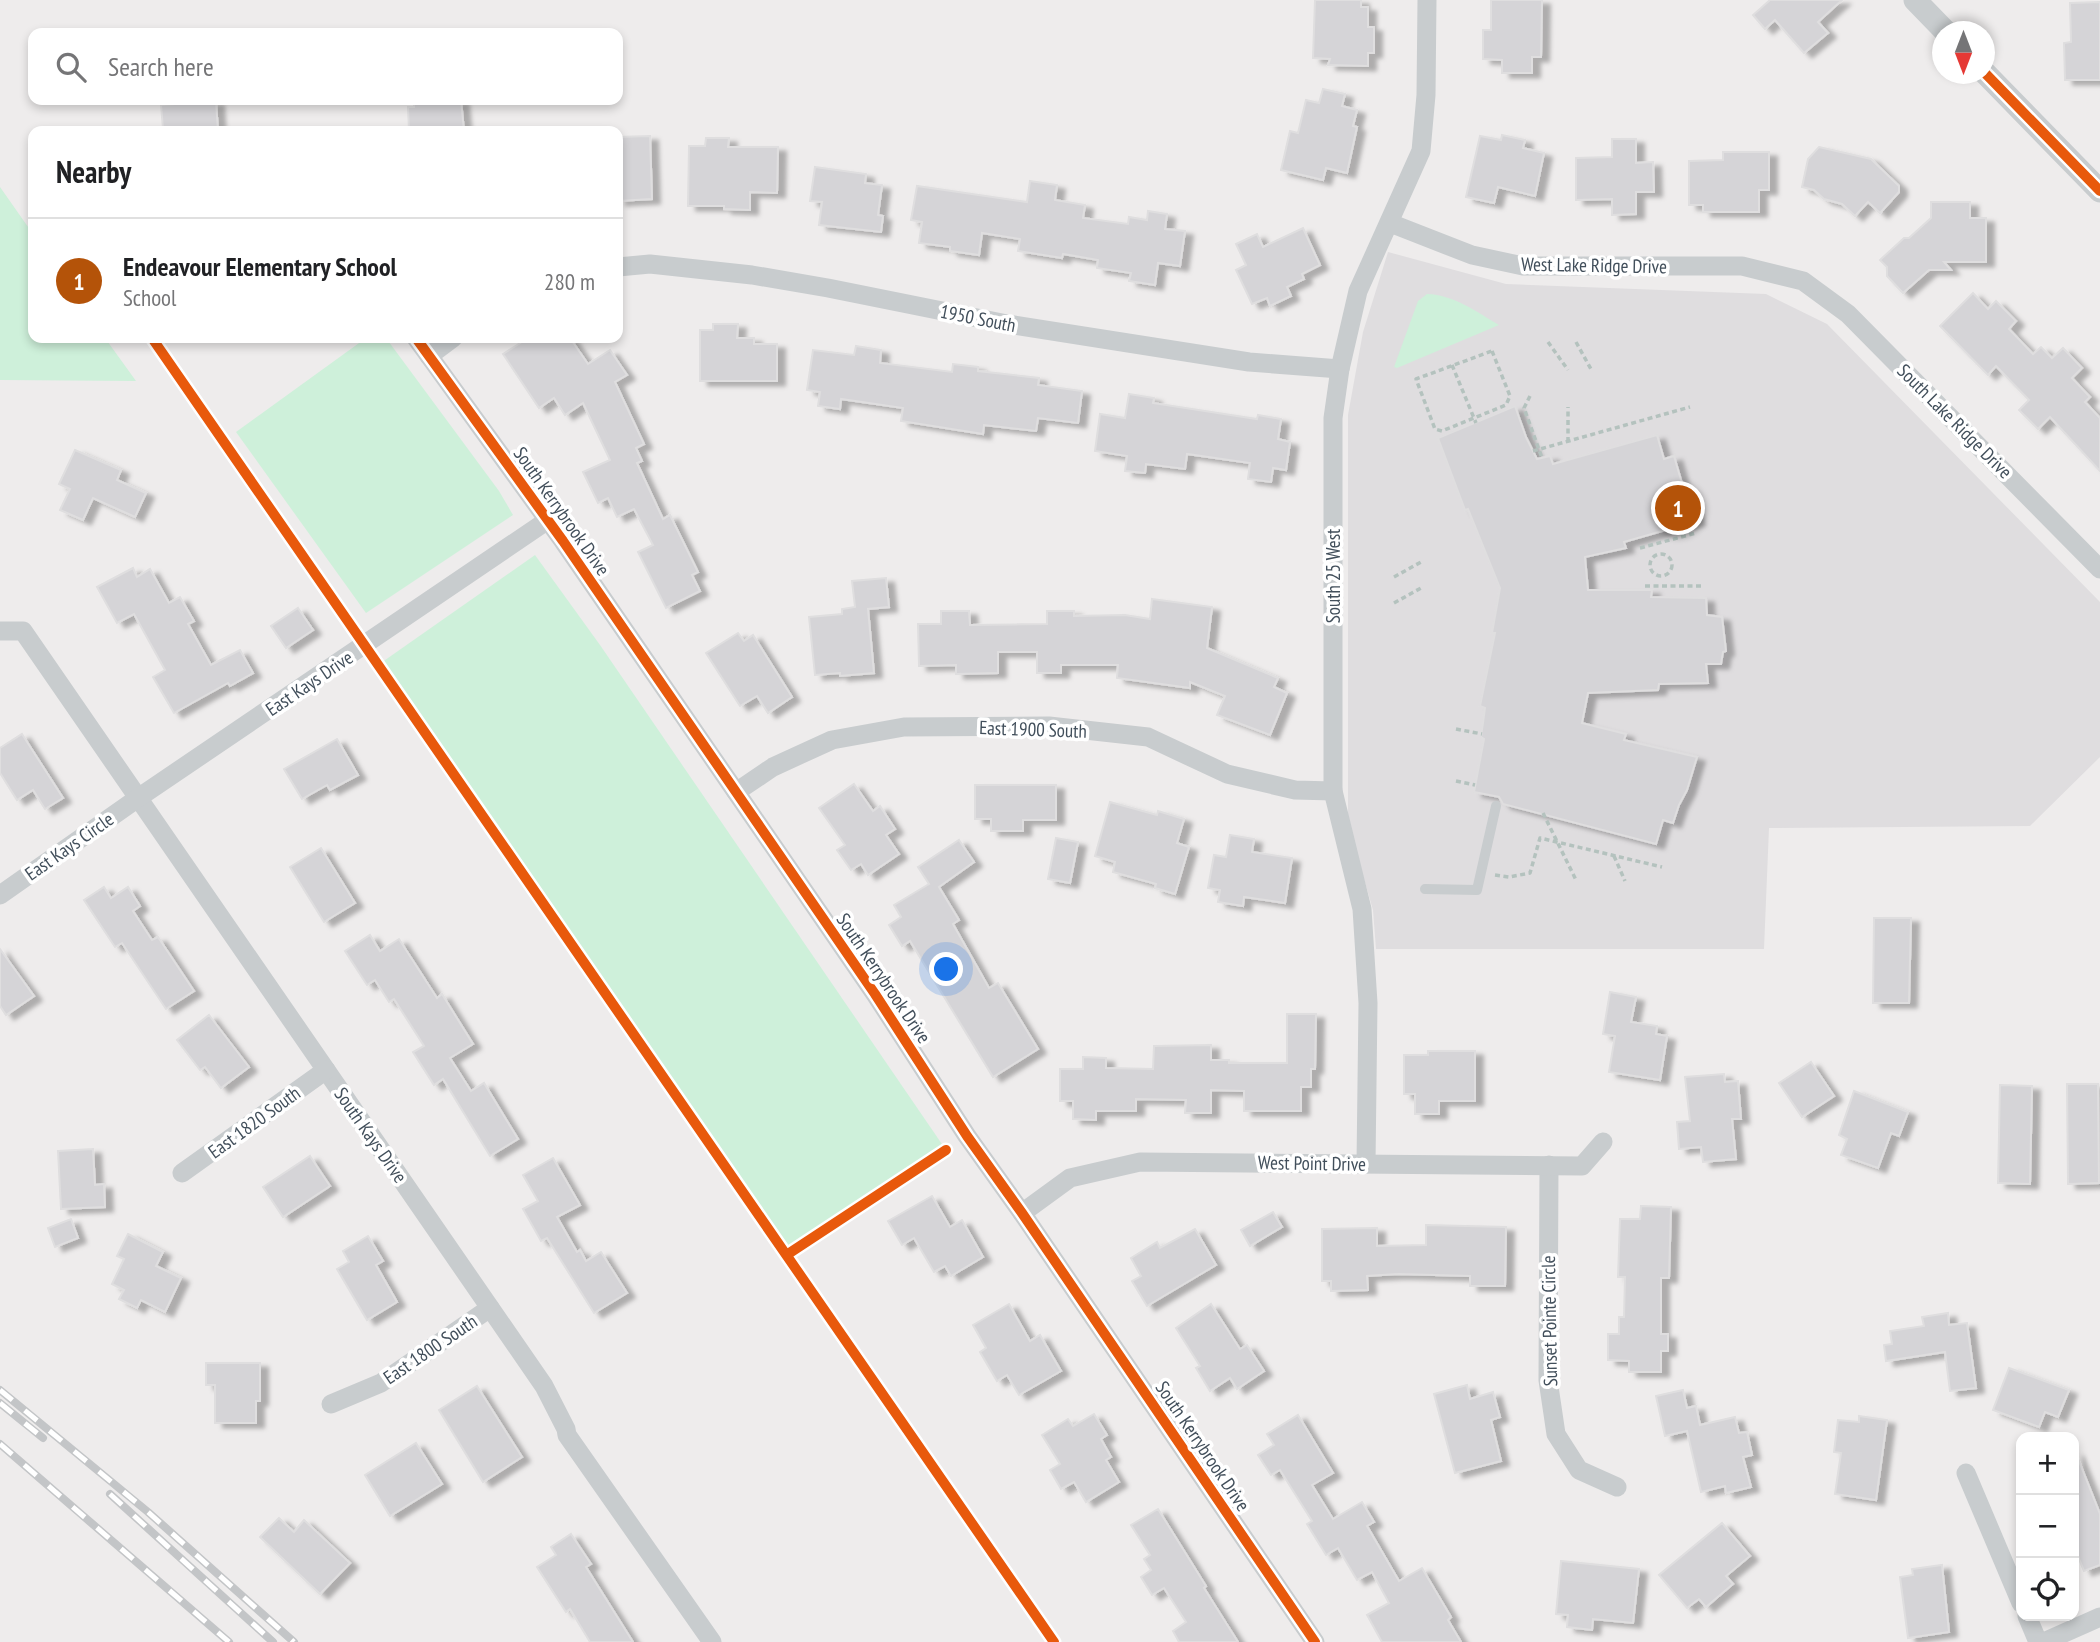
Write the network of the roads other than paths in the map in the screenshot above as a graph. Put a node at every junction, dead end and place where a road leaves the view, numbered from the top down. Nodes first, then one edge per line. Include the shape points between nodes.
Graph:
1 (1427, 0) edge
2 (1915, 0) edge
3 (1935, 21) edge
4 (1995, 83) edge
5 (2100, 191) edge
6 (1390, 223) junction
7 (623, 267) edge
8 (1803, 281) joint
9 (420, 343) edge
10 (446, 343) edge
11 (429, 356) junction
12 (1340, 369) junction
13 (548, 520) junction
14 (2100, 569) edge
15 (0, 631) edge
16 (736, 792) junction
17 (1333, 792) junction
18 (138, 798) junction
19 (1496, 806) dead end
20 (1425, 889) dead end
21 (0, 895) edge
22 (326, 1070) junction
23 (1603, 1142) dead end
24 (1366, 1164) junction
25 (1549, 1166) junction
26 (182, 1174) dead end
27 (1022, 1213) junction
28 (490, 1308) junction
29 (331, 1404) dead end
30 (1966, 1473) dead end
31 (1617, 1488) dead end
32 (2016, 1591) edge
33 (2100, 1617) edge
34 (2028, 1621) edge
35 (712, 1642) edge
36 (1315, 1642) edge
37 (2038, 1642) edge
38 (2044, 1642) edge

1 - 6 street, South 25 West via 1420,151
2 - 3 street
4 - 5 street
6 - 8 street, West Lake Ridge Drive via 1472,255 1523,266 1742,266
6 - 12 street, South 25 West via 1358,291
7 - 12 street, 1950 South via 650,264 752,275 1007,324 1249,362
8 - 14 street, South Lake Ridge Drive via 1848,314
9 - 11 street, South Kerrybrook Drive
10 - 11 street
11 - 13 street, South Kerrybrook Drive
12 - 17 street, South 25 West via 1333,418
13 - 16 street, South Kerrybrook Drive
13 - 18 street, East Kays Drive
15 - 18 street, South Kays Drive via 23,631
16 - 17 street, East 1900 South via 773,767 832,740 904,727 1049,726 1148,737 1227,774 1295,790
16 - 27 street, South Kerrybrook Drive
17 - 24 street, South 25 West via 1362,909 1368,1003
18 - 21 street, East Kays Circle
18 - 22 street, South Kays Drive
19 - 20 lane via 1477,890
22 - 26 street, East 1820 South
22 - 28 street, South Kays Drive
23 - 25 street, West Point Drive via 1582,1166
24 - 25 street, West Point Drive
24 - 27 street, West Point Drive via 1140,1162 1070,1178
25 - 31 street, Sunset Pointe Circle via 1548,1380 1556,1434 1579,1470
27 - 36 street, South Kerrybrook Drive
28 - 29 street, East 1800 South via 381,1383
28 - 35 street, South Kays Drive via 544,1386 567,1435
30 - 32 street
33 - 38 street
34 - 37 street

